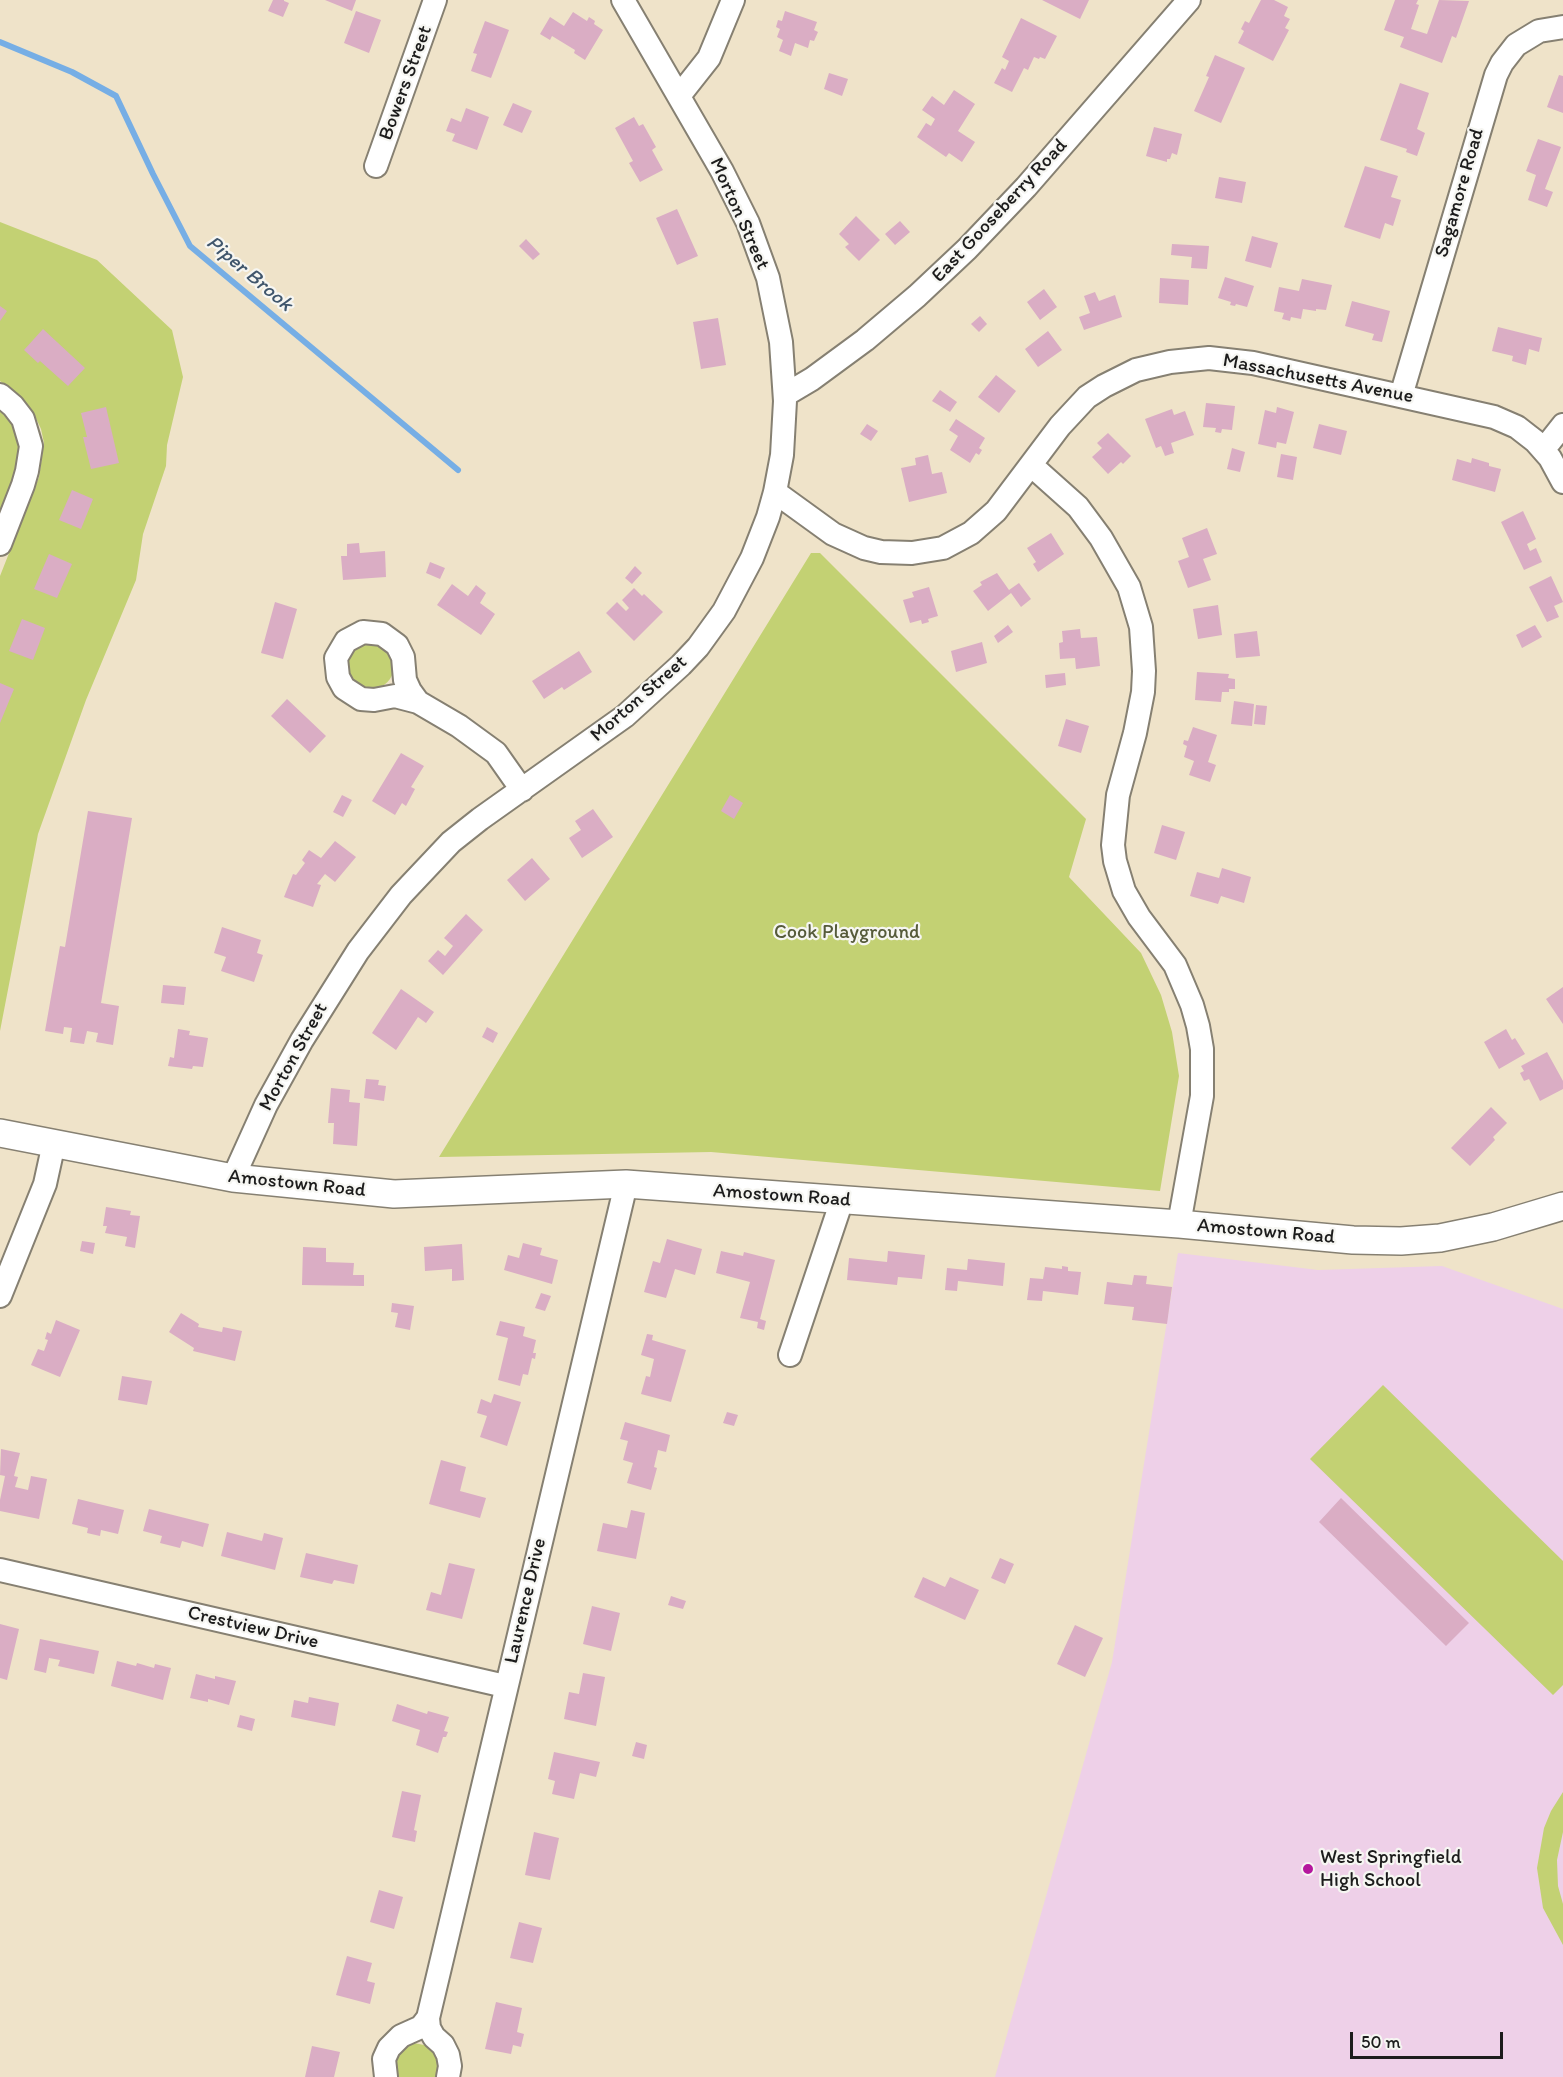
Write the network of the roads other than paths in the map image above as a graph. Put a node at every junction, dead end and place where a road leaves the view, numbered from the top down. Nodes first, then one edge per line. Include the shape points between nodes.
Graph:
1 (435, 0) edge
2 (623, 0) edge
3 (733, 0) edge
4 (1189, 0) edge
5 (1563, 27) edge
6 (679, 96) junction
7 (376, 166) dead end
8 (0, 395) edge
9 (785, 395) junction
10 (1401, 396) junction
11 (1563, 425) edge
12 (1544, 449) junction
13 (1031, 465) junction
14 (1563, 482) edge
15 (775, 492) junction
16 (0, 544) edge
17 (418, 702) dead end
18 (522, 790) junction
19 (0, 1133) edge
20 (54, 1143) junction
21 (233, 1178) junction
22 (626, 1184) junction
23 (842, 1200) junction
24 (1563, 1206) edge
25 (1179, 1224) junction
26 (0, 1296) edge
27 (790, 1355) dead end
28 (0, 1570) edge
29 (505, 1686) junction
30 (428, 2018) junction
31 (386, 2077) edge
32 (448, 2077) edge

1 - 7 street, Bowers Street
2 - 6 street, Morton Street
3 - 6 street via 709,58
4 - 9 street, East Gooseberry Road via 967,249 865,340
5 - 10 street, Sagamore Road via 1539,31 1516,45 1496,75
6 - 9 street, Morton Street via 736,197 759,251 782,342
8 - 16 street via 22,419 31,446 23,485
9 - 15 street, Morton Street via 782,455
10 - 12 street, Massachusetts Avenue via 1500,420 1527,433
10 - 13 street, Massachusetts Avenue via 1253,363 1209,358 1170,362 1136,370 1087,397
11 - 12 street
12 - 14 street, Massachusetts Avenue
13 - 15 street, Massachusetts Avenue via 984,523 958,542 927,552 881,552 848,542
13 - 25 street via 1078,507 1101,538 1129,587 1141,627 1143,692 1118,795 1113,845 1124,891 1174,965 1198,1026 1202,1096
15 - 18 street, Morton Street via 742,579 698,646 664,683 625,716
17 - 18 street via 496,753
18 - 21 street, Morton Street via 451,842 372,932 284,1070
19 - 20 street, Amostown Road
20 - 21 street, Amostown Road
20 - 26 street via 45,1184
21 - 22 street, Amostown Road via 394,1194
22 - 23 street, Amostown Road
22 - 29 street, Laurence Drive
23 - 25 street, Amostown Road
23 - 27 street
24 - 25 street, Amostown Road via 1493,1227 1401,1241
28 - 29 street, Crestview Drive
29 - 30 street, Laurence Drive
30 - 31 street via 389,2048 384,2059
30 - 32 street via 429,2028 448,2055

